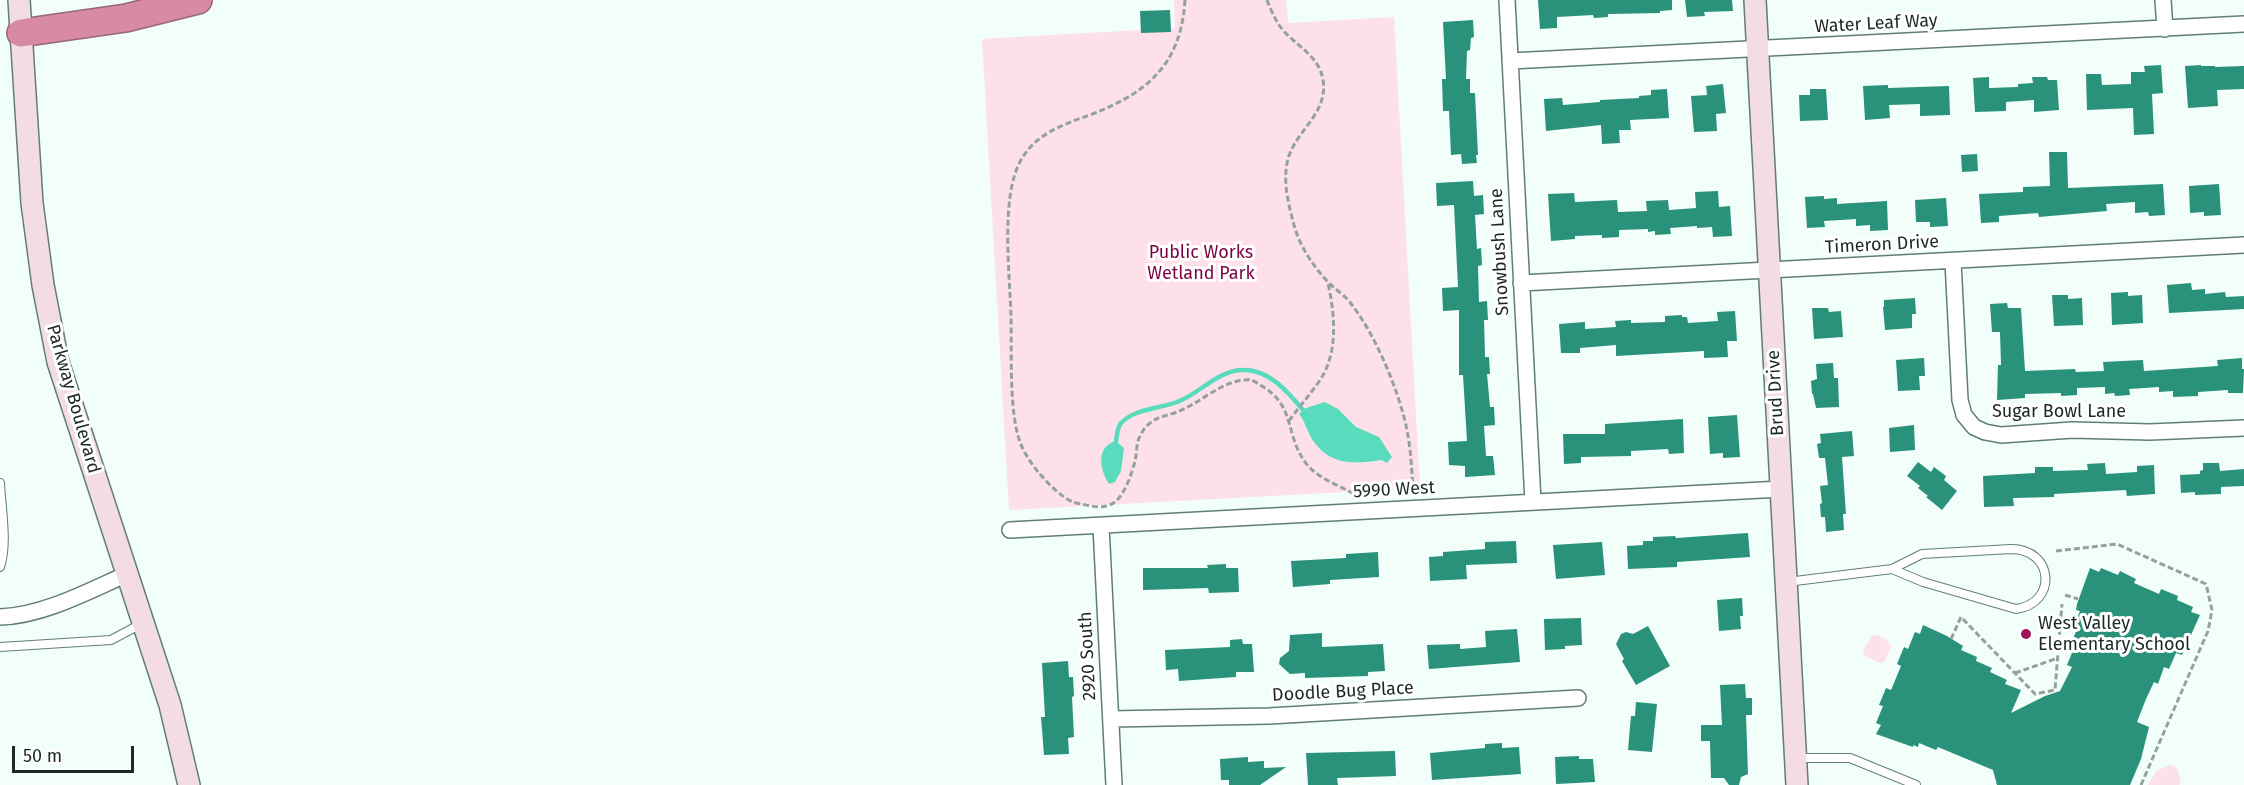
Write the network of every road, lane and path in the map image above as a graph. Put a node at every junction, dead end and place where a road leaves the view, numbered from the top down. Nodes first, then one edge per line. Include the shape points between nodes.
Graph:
1 (19, 0) edge
2 (198, 0) edge
3 (1185, 0) edge
4 (1267, 0) edge
5 (1507, 0) edge
6 (1755, 0) edge
7 (2163, 0) edge
8 (2244, 24) edge
9 (2165, 28) junction
10 (21, 33) junction
11 (1758, 49) junction
12 (1510, 61) junction
13 (2244, 245) edge
14 (1953, 261) junction
15 (1770, 270) junction
16 (1328, 282) junction
17 (1521, 283) junction
18 (1289, 421) junction
19 (2244, 428) edge
20 (0, 483) edge
21 (1781, 489) junction
22 (1413, 493) dead end
23 (1356, 495) dead end
24 (1533, 502) junction
25 (1101, 526) junction
26 (1010, 530) dead end
27 (2056, 550) dead end
28 (0, 567) edge
29 (1892, 569) junction
30 (128, 574) junction
31 (1786, 582) junction
32 (2065, 595) dead end
33 (2078, 599) dead end
34 (2062, 604) dead end
35 (0, 617) edge
36 (144, 622) junction
37 (1952, 639) dead end
38 (0, 647) edge
39 (2058, 658) junction
40 (2015, 673) junction
41 (1578, 698) dead end
42 (1111, 718) junction
43 (1796, 758) junction
44 (189, 785) edge
45 (1114, 785) edge
46 (1797, 785) edge
47 (1916, 785) edge
48 (2141, 785) edge

1 - 10 main road, Parkway Boulevard
2 - 10 highway via 126,18
3 - 18 path via 1177,44 1163,69 1144,88 1123,101 1062,125 1035,141 1020,160 1009,201 1014,415 1022,447 1039,475 1062,496 1095,507 1117,501 1135,462 1138,439 1148,424 1201,401 1230,383 1252,380 1269,390 1283,405
4 - 16 path via 1280,26 1320,67 1324,83 1323,100 1316,116 1289,154 1286,177 1294,226 1306,255
5 - 12 street, Snowbush Lane
6 - 11 main road, Brud Drive
7 - 9 street
8 - 9 street, Water Leaf Way
9 - 11 street, Water Leaf Way
10 - 30 main road, Parkway Boulevard via 32,202 58,362
11 - 12 street, Water Leaf Way
11 - 15 main road, Brud Drive
12 - 17 street, Snowbush Lane
13 - 14 street, Timeron Drive
14 - 15 street, Timeron Drive
14 - 19 street, Sugar Bowl Lane via 1960,400 1974,427 2001,435
15 - 17 street, Timeron Drive
15 - 21 main road, Brud Drive
16 - 18 path via 1335,330 1330,355 1320,381
16 - 22 path via 1351,303 1377,345 1407,428
17 - 24 street, Snowbush Lane
18 - 23 path via 1293,442 1306,464
20 - 28 lane via 4,547
21 - 24 street, 5990 West
21 - 31 main road, Brud Drive
24 - 25 street, 5990 West
25 - 26 street, 5990 West
25 - 42 street, 2920 South
27 - 48 path via 2117,544 2206,584 2212,610 2208,631
29 - 29 lane via 2016,609 2038,600 2046,577 2040,561 2020,549 1922,554
29 - 31 lane
30 - 35 street via 30,613
30 - 36 main road, Parkway Boulevard
31 - 43 main road, Brud Drive
32 - 33 path
34 - 39 path
36 - 38 lane via 111,639
36 - 44 main road, Parkway Boulevard
37 - 40 path via 1961,617
39 - 40 path
39 - 40 path via 2055,690 2035,694
41 - 42 street, Doodle Bug Place via 1259,716
42 - 45 street, 2920 South
43 - 46 main road, Brud Drive
43 - 47 lane via 1850,758

